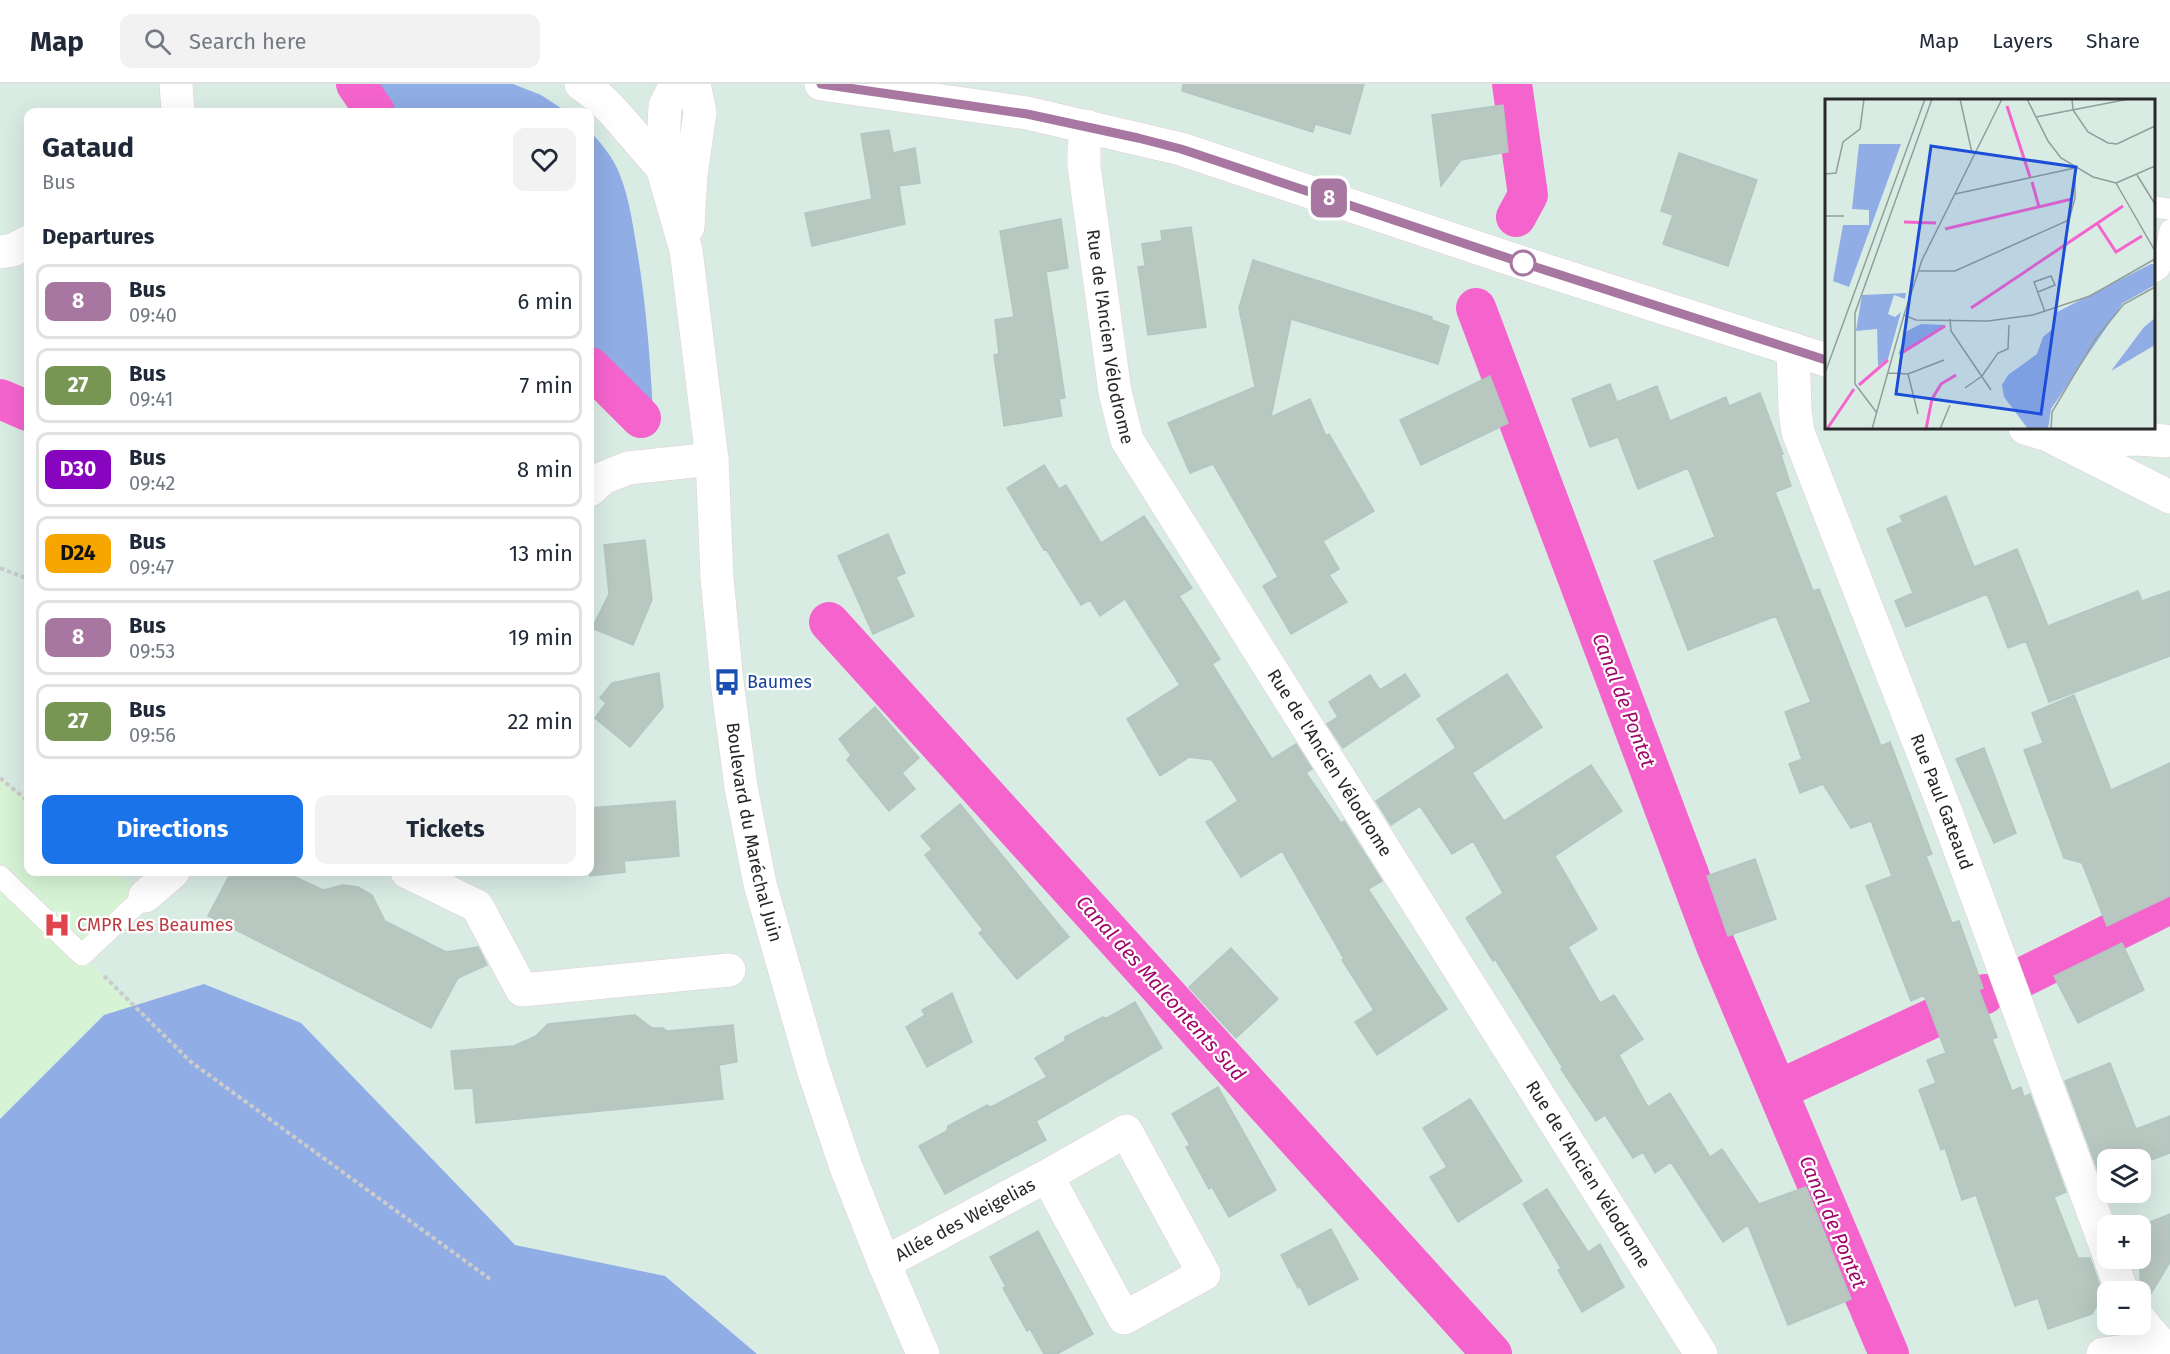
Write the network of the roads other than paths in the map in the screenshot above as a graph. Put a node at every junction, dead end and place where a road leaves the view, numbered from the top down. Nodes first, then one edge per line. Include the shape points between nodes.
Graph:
1 (176, 84) edge
2 (581, 84) edge
3 (676, 84) edge
4 (694, 84) edge
5 (821, 84) edge
6 (178, 108) edge
7 (1087, 126) junction
8 (662, 168) junction
9 (2155, 207) edge
10 (2170, 209) edge
11 (2170, 230) edge
12 (24, 244) edge
13 (687, 250) junction
14 (0, 252) edge
15 (2155, 271) edge
16 (1793, 349) junction
17 (1825, 359) edge
18 (2037, 431) edge
19 (2168, 439) edge
20 (712, 459) junction
21 (594, 486) edge
22 (2168, 496) edge
23 (0, 876) edge
24 (168, 876) edge
25 (416, 876) edge
26 (145, 896) joint
27 (729, 970) dead end
28 (1047, 1176) junction
29 (2097, 1222) edge
30 (884, 1263) junction
31 (2151, 1331) edge
32 (2163, 1343) edge
33 (923, 1354) edge
34 (1701, 1354) edge
35 (2103, 1354) edge

1 - 6 street
2 - 8 street, Boulevard du Maréchal Juin via 603,102
3 - 8 street, Boulevard du Maréchal Juin via 665,106
4 - 13 street, Boulevard du Maréchal Juin via 700,112 691,175
5 - 7 street
7 - 16 street via 1181,149
7 - 34 street, Rue de l'Ancien Vélodrome via 1084,166 1115,392 1127,440
8 - 13 street, Boulevard du Maréchal Juin
9 - 10 lane
11 - 15 lane via 2165,256
12 - 14 street
13 - 20 street, Boulevard du Maréchal Juin
16 - 17 street
16 - 29 street, Rue Paul Gateaud via 1798,432 1946,812
18 - 19 street via 2116,440
18 - 22 street
19 - 22 street via 2159,453 2157,469
20 - 21 street via 628,468 603,478
20 - 30 street, Boulevard du Maréchal Juin via 727,682 741,787 760,884 813,1070
23 - 26 lane via 82,955
24 - 26 street
25 - 27 street via 477,906 522,990
28 - 28 street, Allée des Weigelias via 1126,1131 1204,1274 1124,1318
28 - 30 street, Allée des Weigelias
30 - 33 street, Boulevard du Maréchal Juin
31 - 32 street
32 - 35 street

